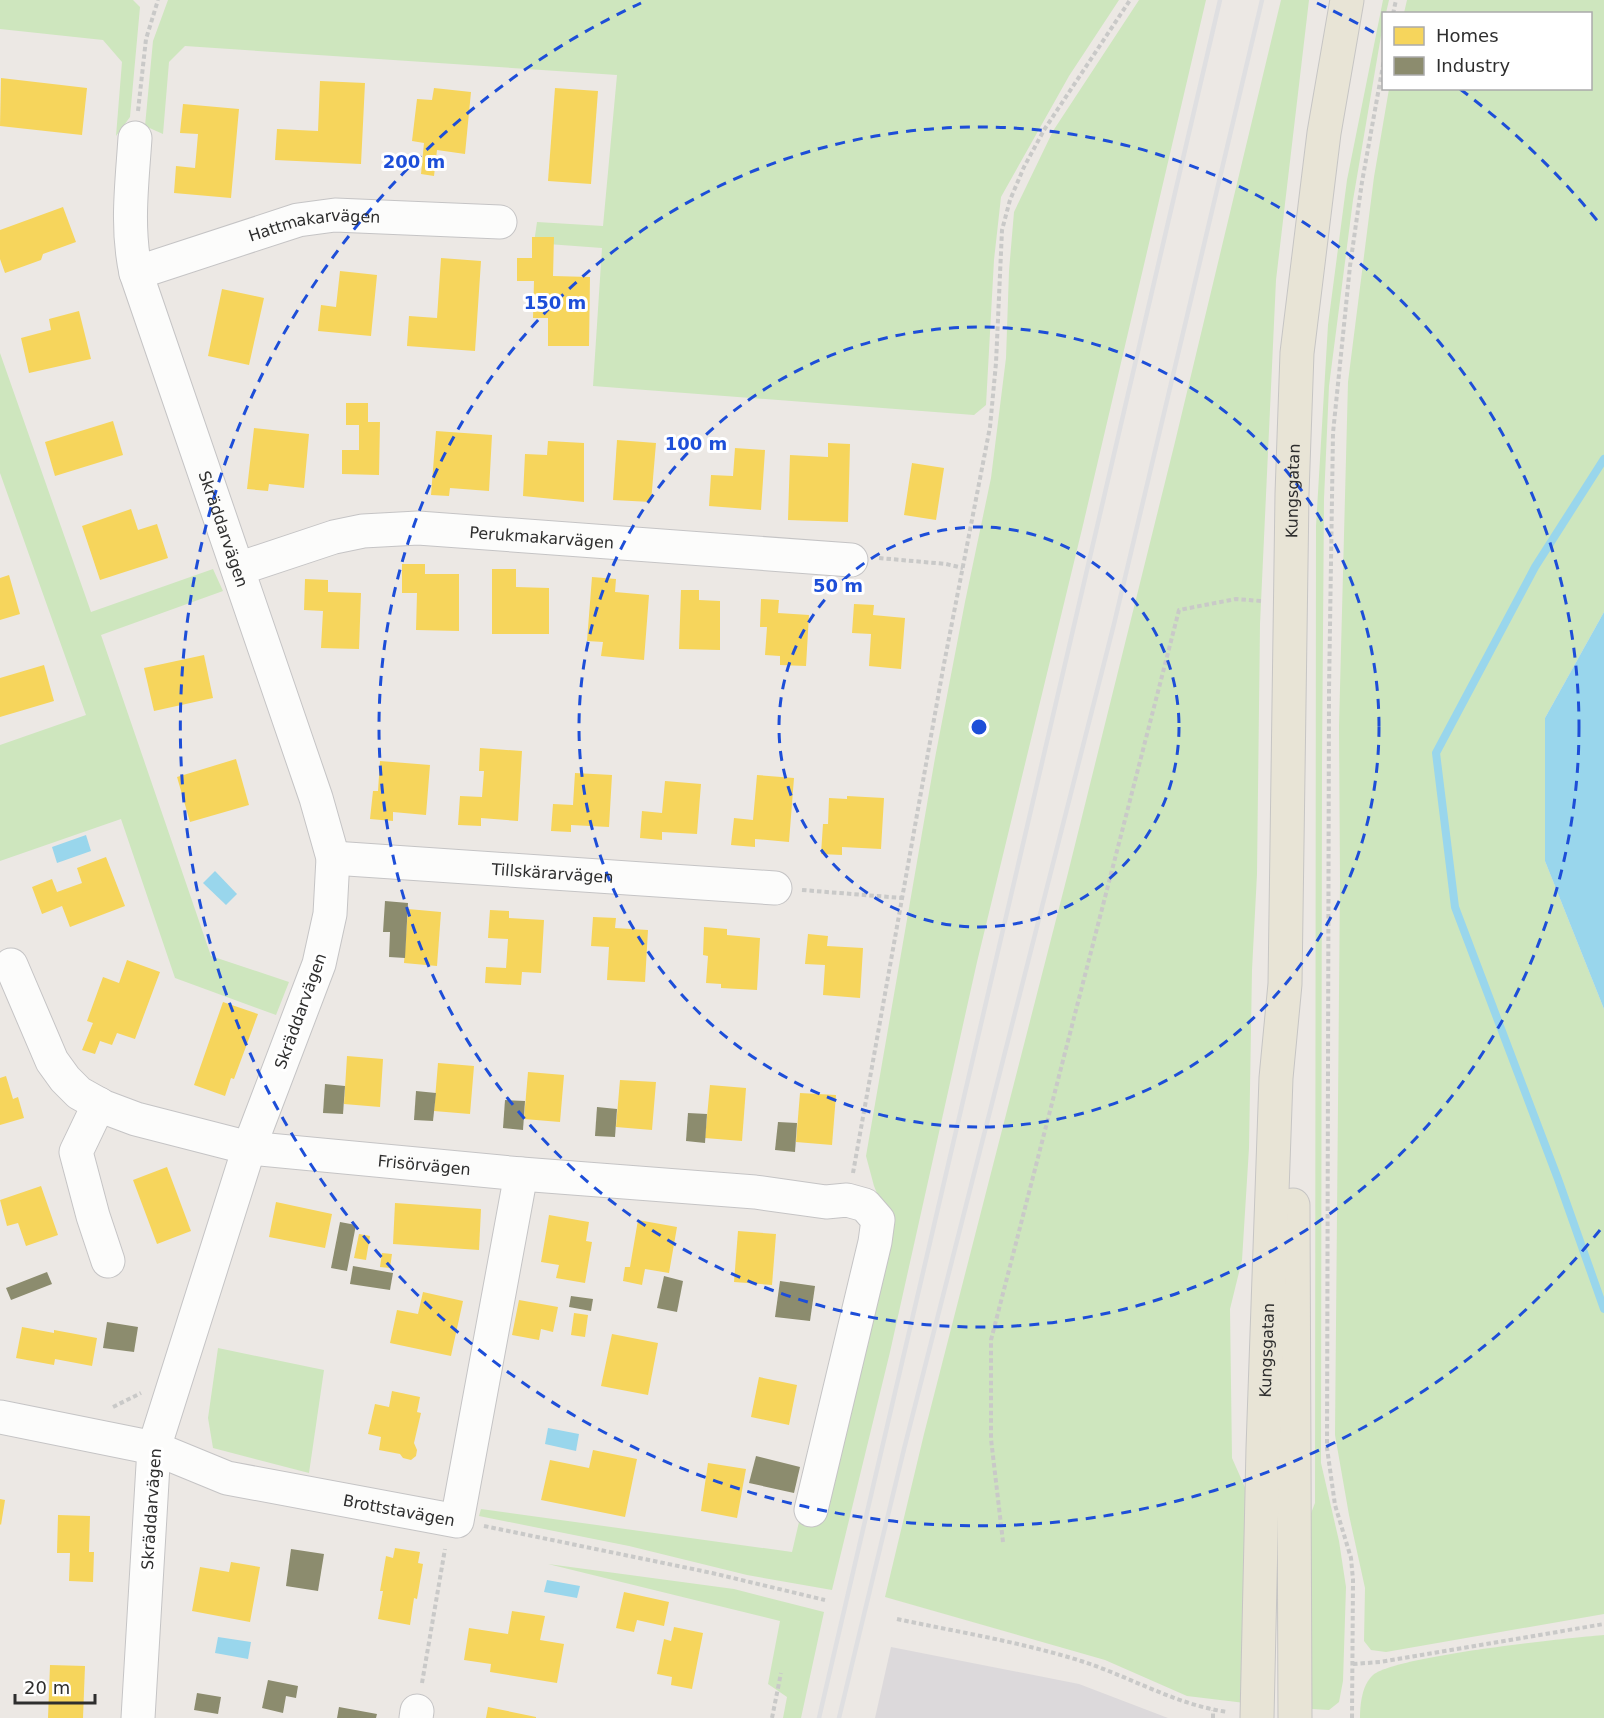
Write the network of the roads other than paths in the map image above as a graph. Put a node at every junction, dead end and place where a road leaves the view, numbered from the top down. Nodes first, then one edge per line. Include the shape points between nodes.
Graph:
1 (1347, 0) edge
2 (135, 138) road end
3 (500, 222) dead end
4 (136, 273) junction
5 (851, 560) road end
6 (238, 569) junction
7 (333, 858) junction
8 (775, 888) road end
9 (11, 965) dead end
10 (1286, 984) junction
11 (99, 1104) junction
12 (249, 1148) junction
13 (521, 1174) junction
14 (108, 1261) dead end
15 (0, 1417) edge
16 (154, 1448) junction
17 (811, 1510) dead end
18 (1257, 1715) edge
19 (138, 1718) edge
20 (1295, 1718) edge

1 - 10 main road, Kungsgatan via 1324,133 1297,353
2 - 4 street, Skräddarvägen via 129,219
3 - 4 street, Hattmakarvägen via 364,215 298,220
4 - 6 street, Skräddarvägen
5 - 6 street, Perukmakarvägen via 418,528 334,537
6 - 7 street, Skräddarvägen
7 - 8 street, Tillskärarvägen
7 - 12 street, Skräddarvägen via 330,914 319,964
9 - 11 street, Frisörvägen via 64,1079
10 - 18 main road, Kungsgatan via 1276,1078
10 - 20 main road, Kungsgatan via 1293,1078
11 - 12 street, Frisörvägen via 136,1119
11 - 14 street via 76,1152
12 - 13 street, Frisörvägen
12 - 16 street, Skräddarvägen
13 - 16 street, Brottstavägen via 457,1521 227,1478
13 - 17 street, Frisörvägen via 755,1192 826,1202 847,1200 865,1205 878,1220
15 - 16 street, Brottstavägen
16 - 19 street, Skräddarvägen

